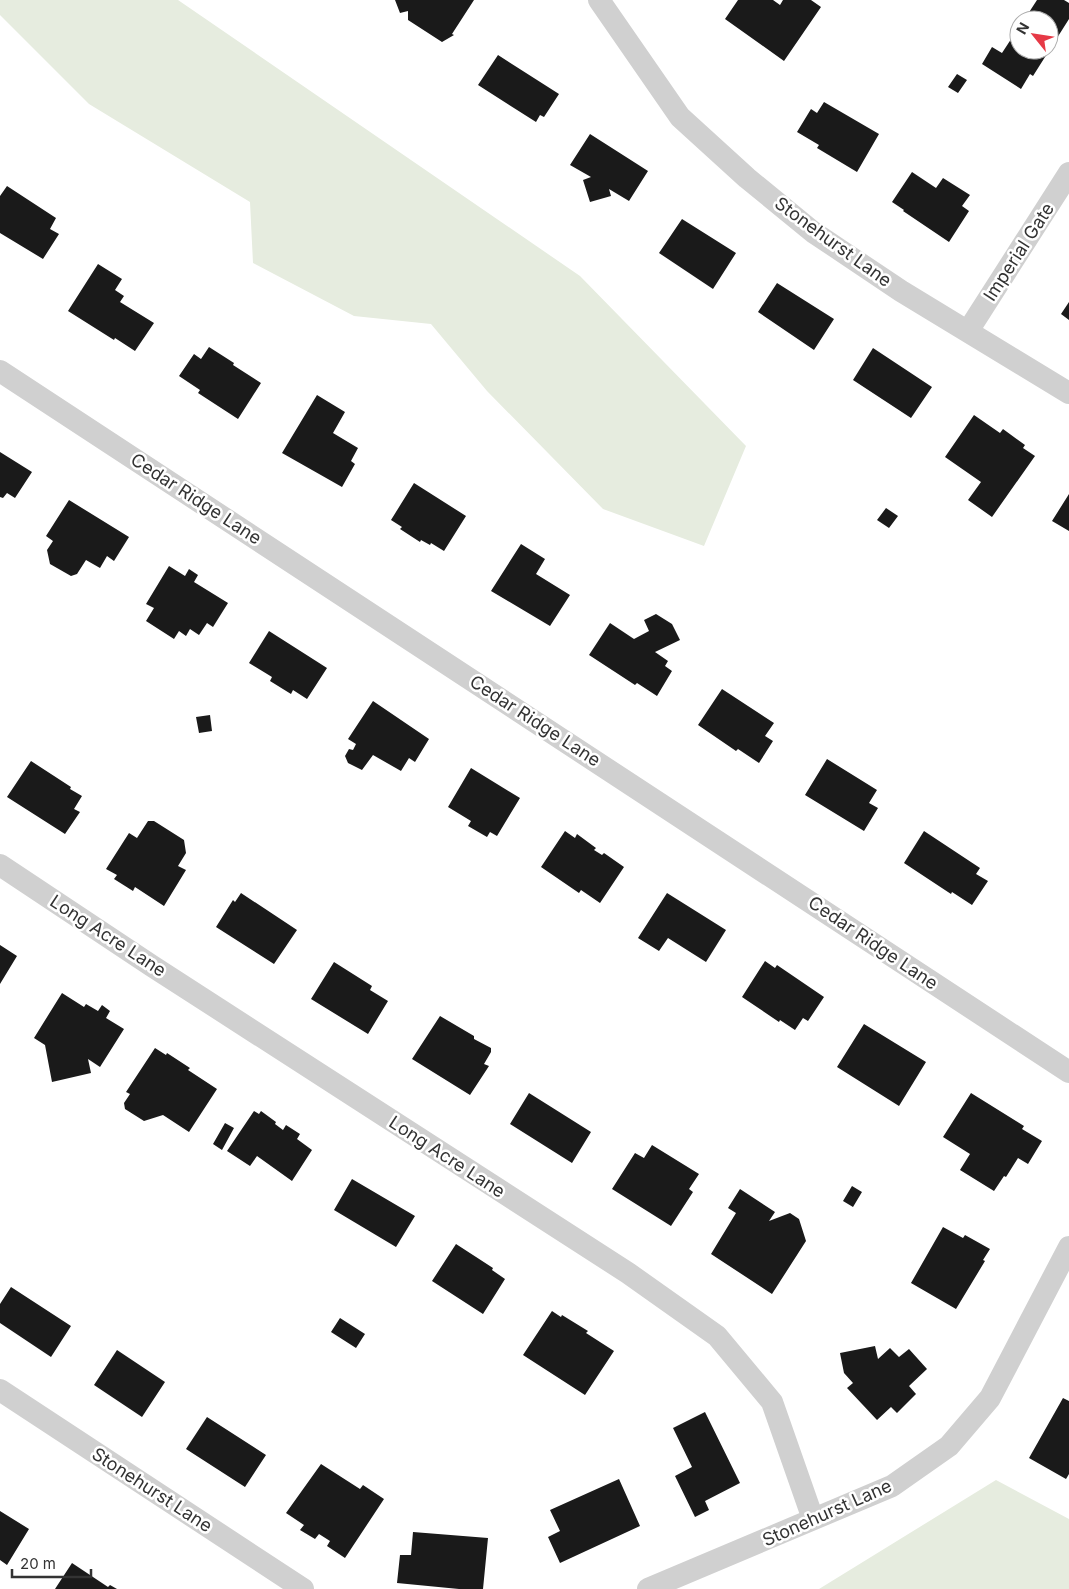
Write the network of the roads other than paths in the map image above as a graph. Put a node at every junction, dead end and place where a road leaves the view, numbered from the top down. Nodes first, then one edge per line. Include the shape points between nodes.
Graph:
1 (598, 0) edge
2 (1069, 173) edge
3 (968, 331) junction
4 (0, 371) edge
5 (1069, 393) edge
6 (0, 865) edge
7 (1069, 1072) edge
8 (1069, 1247) edge
9 (0, 1390) edge
10 (813, 1519) junction
11 (303, 1589) edge
12 (648, 1589) edge

1 - 3 street, Stonehurst Lane via 680,117 747,178 812,232
2 - 3 street, Imperial Gate
3 - 5 street, Stonehurst Lane
4 - 7 street, Cedar Ridge Lane
6 - 10 street, Long Acre Lane via 628,1273 717,1336 772,1402
8 - 10 street, Stonehurst Lane via 990,1398 948,1446 892,1486
9 - 11 street, Stonehurst Lane
10 - 12 street, Stonehurst Lane

